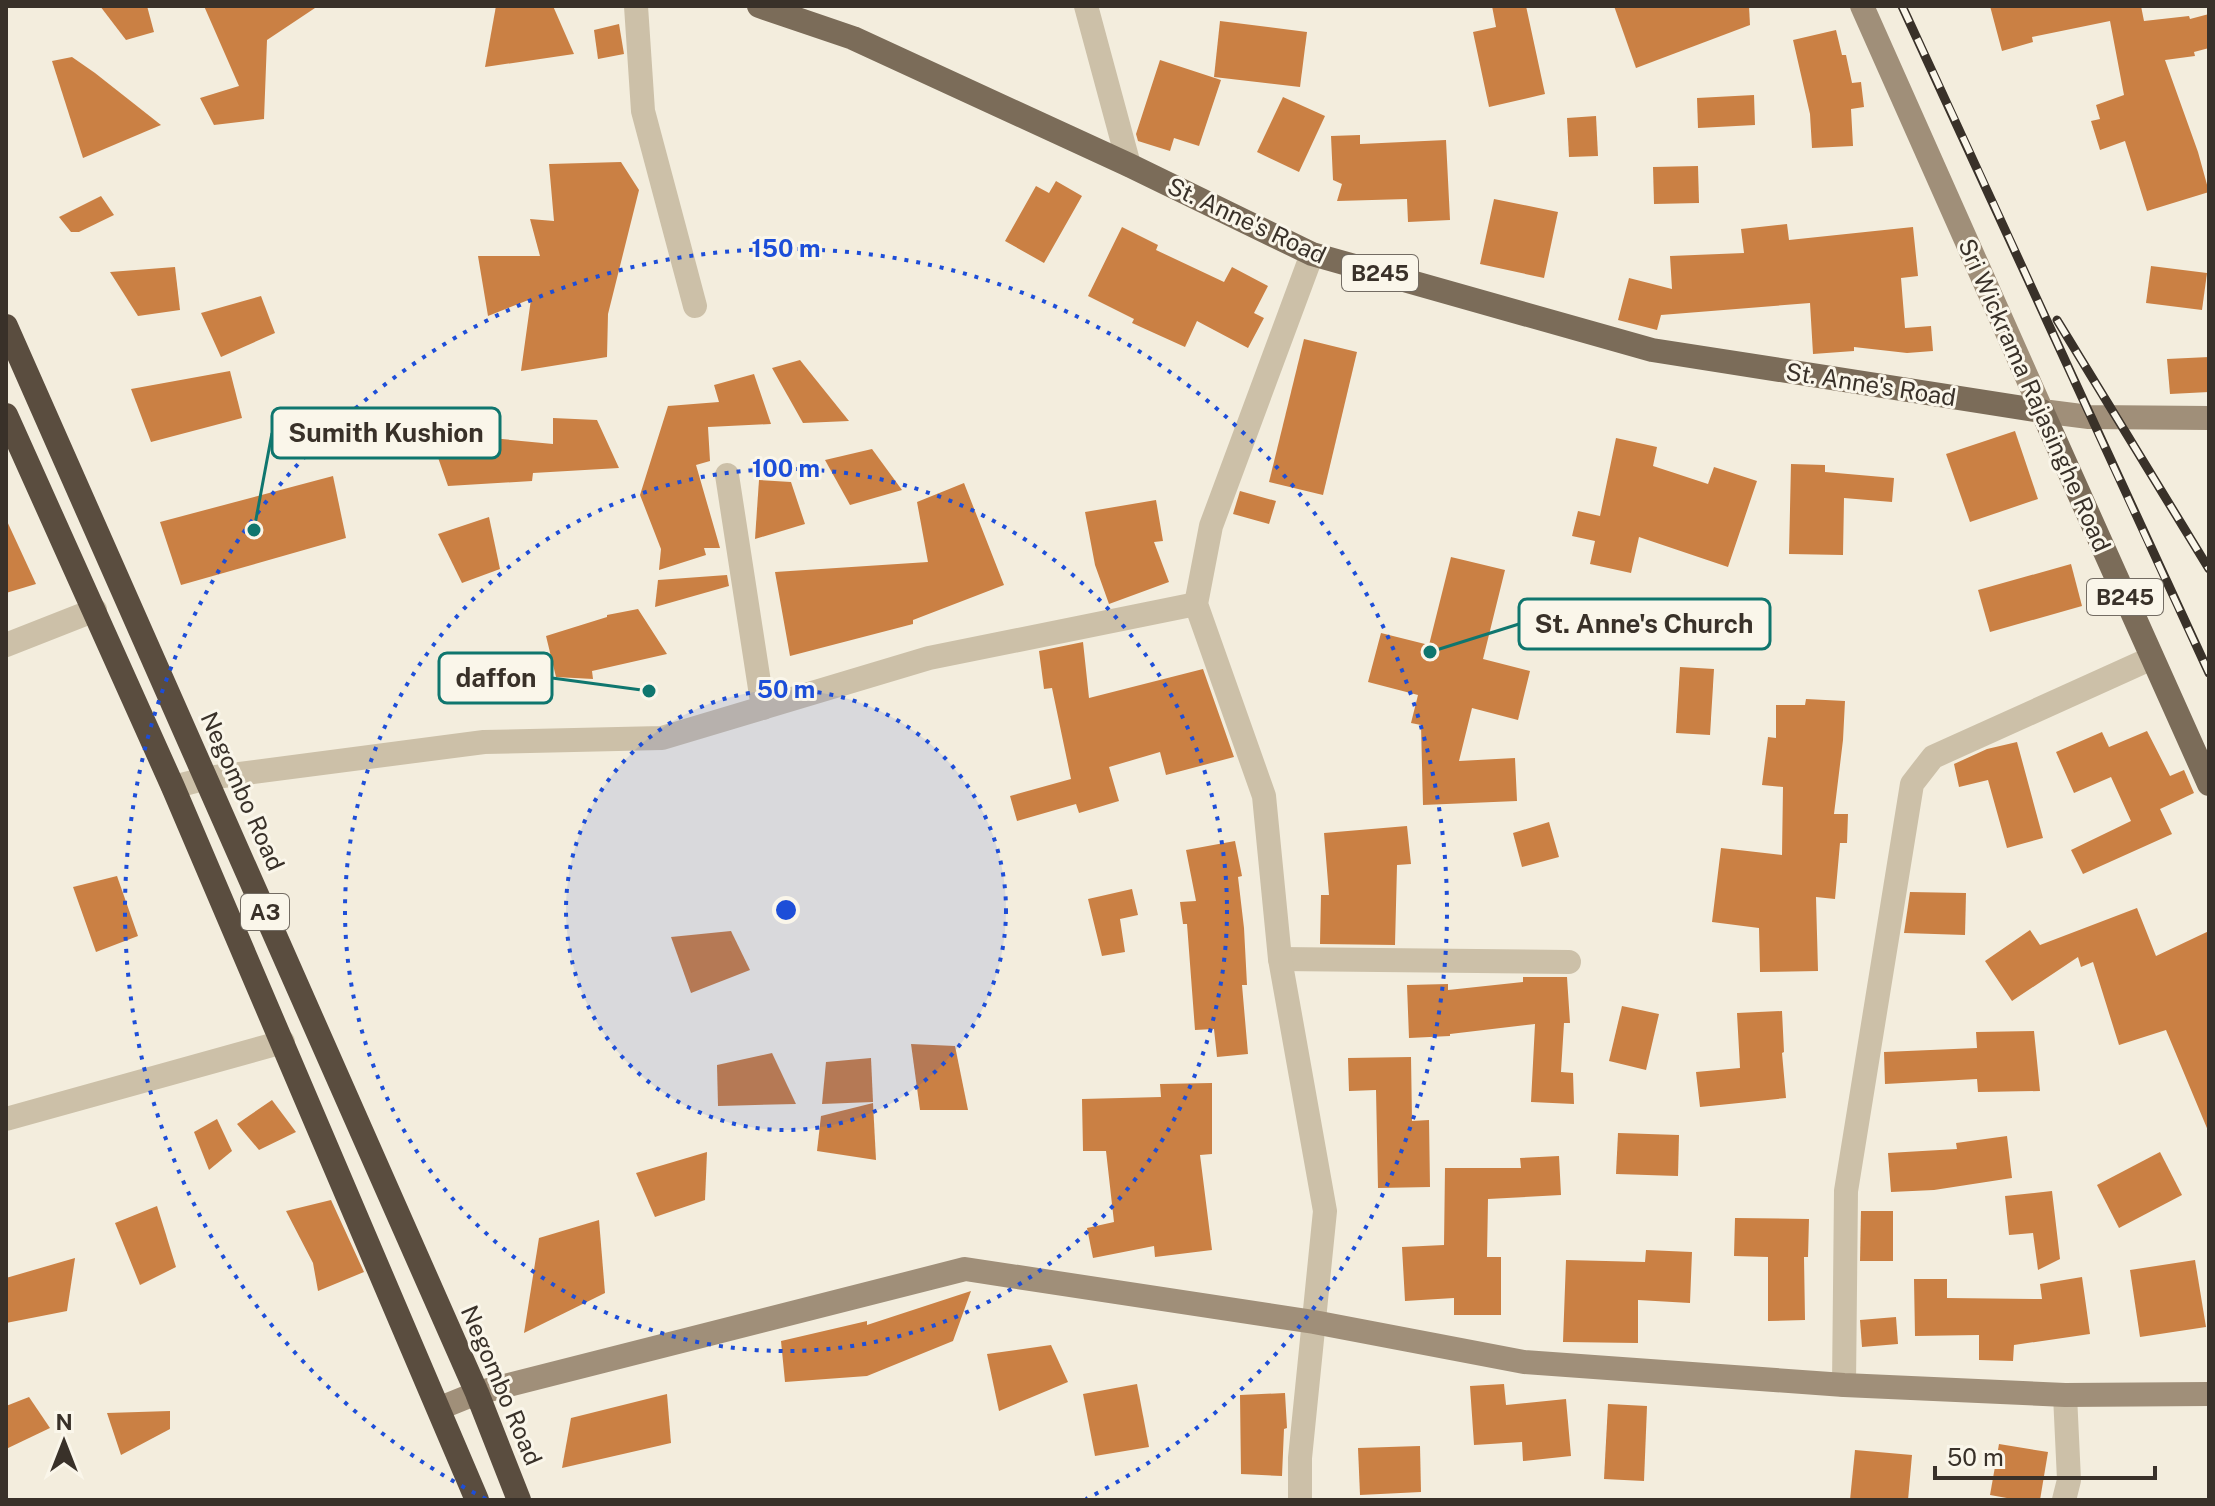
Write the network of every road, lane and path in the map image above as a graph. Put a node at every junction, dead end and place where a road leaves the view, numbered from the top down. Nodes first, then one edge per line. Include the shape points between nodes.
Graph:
1 (636, 6) edge
2 (759, 6) edge
3 (1086, 6) edge
4 (1862, 6) edge
5 (1129, 165) junction
6 (1312, 254) junction
7 (695, 306) dead end
8 (6, 326) edge
9 (2042, 411) junction
10 (2209, 418) edge
11 (8, 425) edge
12 (727, 475) dead end
13 (1196, 604) junction
14 (95, 610) junction
15 (6, 645) edge
16 (2152, 658) junction
17 (763, 708) junction
18 (208, 778) junction
19 (2209, 784) edge
20 (173, 787) junction
21 (1280, 959) junction
22 (1569, 962) dead end
23 (283, 1042) junction
24 (6, 1119) edge
25 (1314, 1322) junction
26 (1844, 1385) junction
27 (477, 1393) junction
28 (2209, 1394) edge
29 (2065, 1395) junction
30 (440, 1408) junction
31 (477, 1500) edge
32 (519, 1500) edge
33 (1300, 1500) edge
34 (2064, 1500) edge

1 - 7 street via 643,111
2 - 5 main road, St. Anne's Road / B245 via 853,38
3 - 5 street
4 - 9 street, Sri Wickrama Rajasinghe Road
5 - 6 main road, St. Anne's Road / B245
6 - 9 main road, St. Anne's Road / B245 via 1652,350
6 - 13 street via 1211,526
8 - 18 highway, Negombo Road / A3
9 - 10 street via 2089,417
9 - 16 main road, Sri Wickrama Rajasinghe Road / B245
11 - 14 highway, A3
12 - 17 street
13 - 17 street via 929,658
13 - 21 street via 1264,796
14 - 15 street
14 - 20 highway, A3
16 - 19 main road, Sri Wickrama Rajasinghe Road / B245
16 - 26 street via 1933,757 1912,784 1846,1191
17 - 18 street via 662,738 484,742
18 - 20 street
18 - 27 highway, Negombo Road / A3
20 - 23 highway, A3
21 - 22 street
21 - 25 street via 1325,1211
23 - 24 street
23 - 30 highway, A3
25 - 26 street via 1524,1362
25 - 27 street via 965,1269
25 - 33 street
26 - 29 street
27 - 30 street
27 - 32 highway, Negombo Road / A3
28 - 29 street
29 - 34 street via 2069,1480
30 - 31 highway, A3

